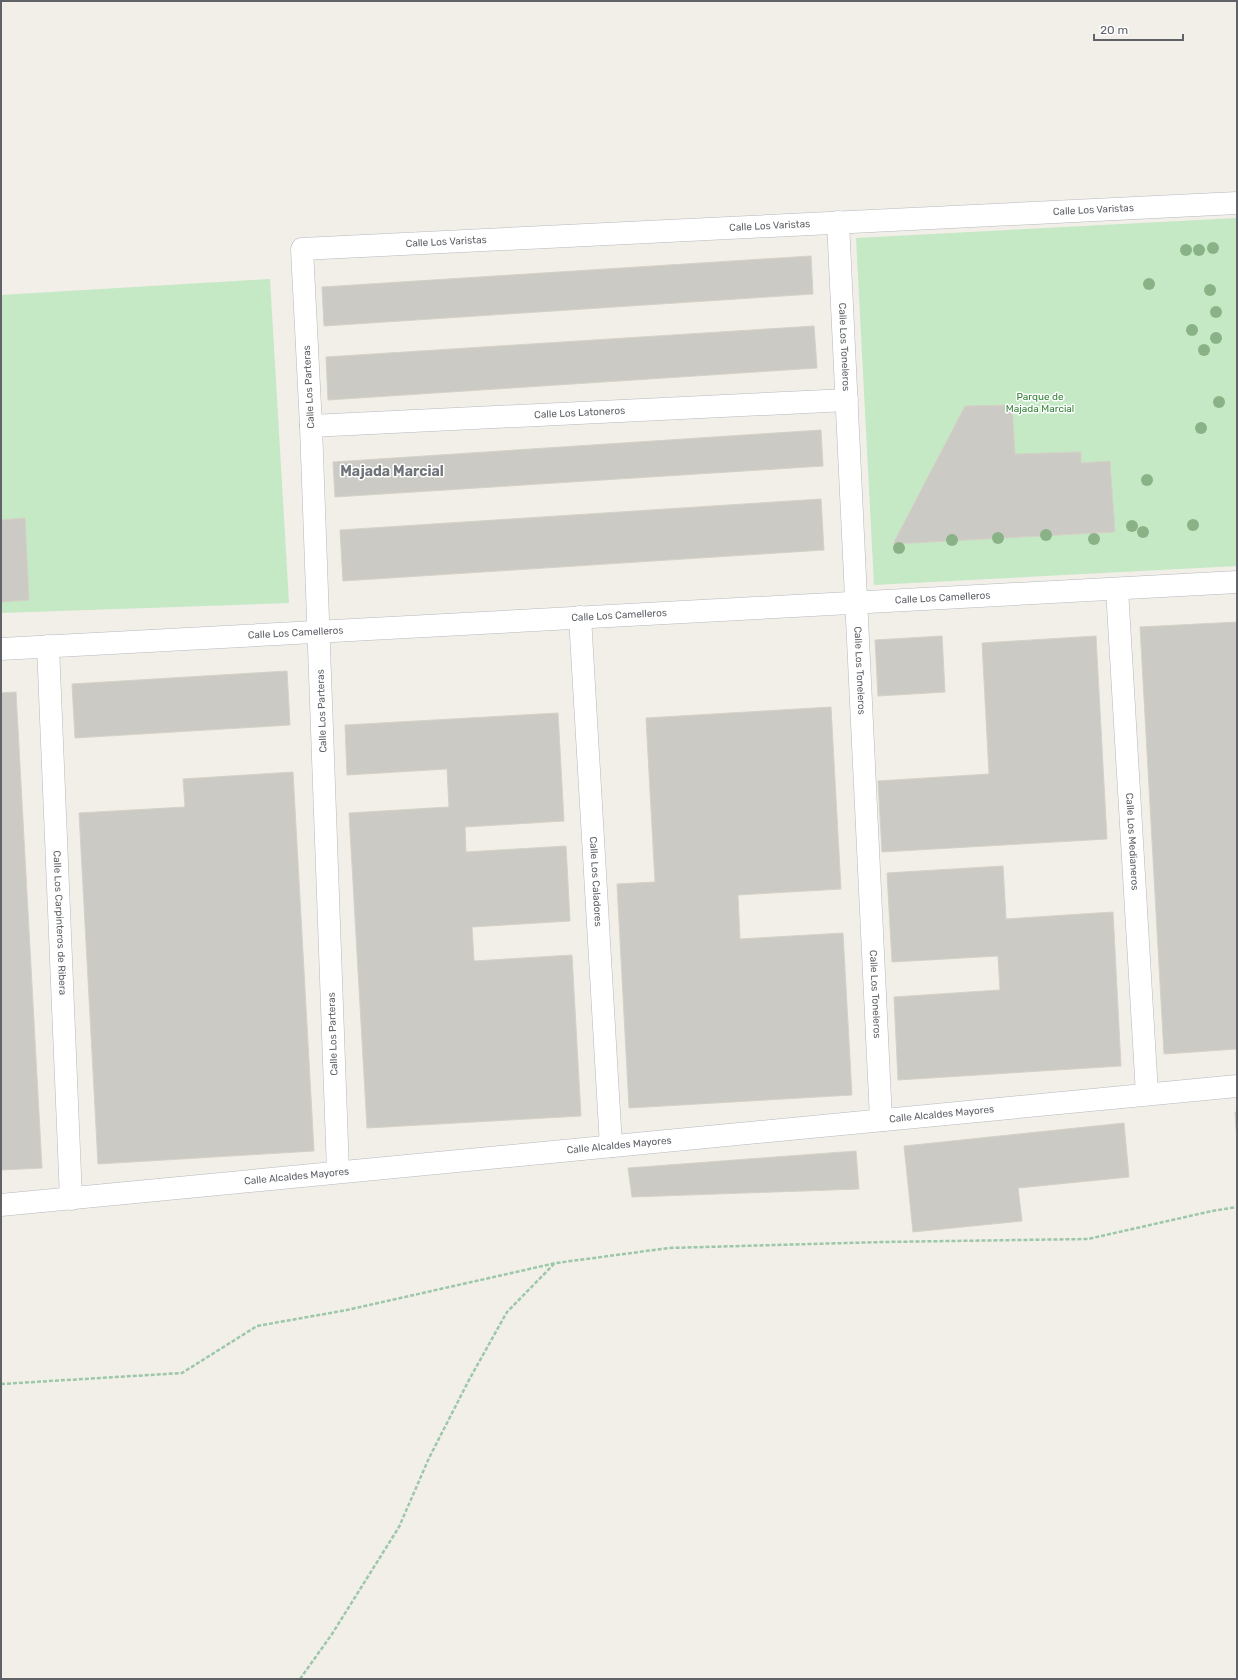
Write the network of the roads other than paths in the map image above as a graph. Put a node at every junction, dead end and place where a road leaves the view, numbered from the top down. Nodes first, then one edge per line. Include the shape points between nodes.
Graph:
1 (1237, 203) edge
2 (838, 222) junction
3 (302, 249) joint
4 (847, 400) junction
5 (312, 426) junction
6 (1237, 582) edge
7 (1117, 589) junction
8 (857, 602) junction
9 (580, 617) junction
10 (319, 632) junction
11 (48, 646) junction
12 (1, 649) edge
13 (1237, 1086) edge
14 (1147, 1094) junction
15 (881, 1120) junction
16 (611, 1146) junction
17 (338, 1172) junction
18 (71, 1199) junction
19 (1, 1205) edge

1 - 2 street, Calle Los Varistas
2 - 3 street, Calle Los Varistas
2 - 4 street, Calle Los Toneleros
3 - 5 street, Calle Los Parteras
4 - 5 street, Calle Los Latoneros
4 - 8 street, Calle Los Toneleros
5 - 10 street, Calle Los Parteras
6 - 7 street, Calle Los Camelleros
7 - 8 street, Calle Los Camelleros
7 - 14 street, Calle Los Medianeros
8 - 9 street, Calle Los Camelleros
8 - 15 street, Calle Los Toneleros
9 - 10 street, Calle Los Camelleros
9 - 16 street, Calle Los Caladores
10 - 11 street, Calle Los Camelleros
10 - 17 street, Calle Los Parteras
11 - 12 street, Calle Los Camelleros
11 - 18 street, Calle Los Carpinteros de Ribera
13 - 14 street, Calle Alcaldes Mayores
14 - 15 street, Calle Alcaldes Mayores
15 - 16 street, Calle Alcaldes Mayores
16 - 17 street, Calle Alcaldes Mayores
17 - 18 street, Calle Alcaldes Mayores
18 - 19 street, Calle Alcaldes Mayores

